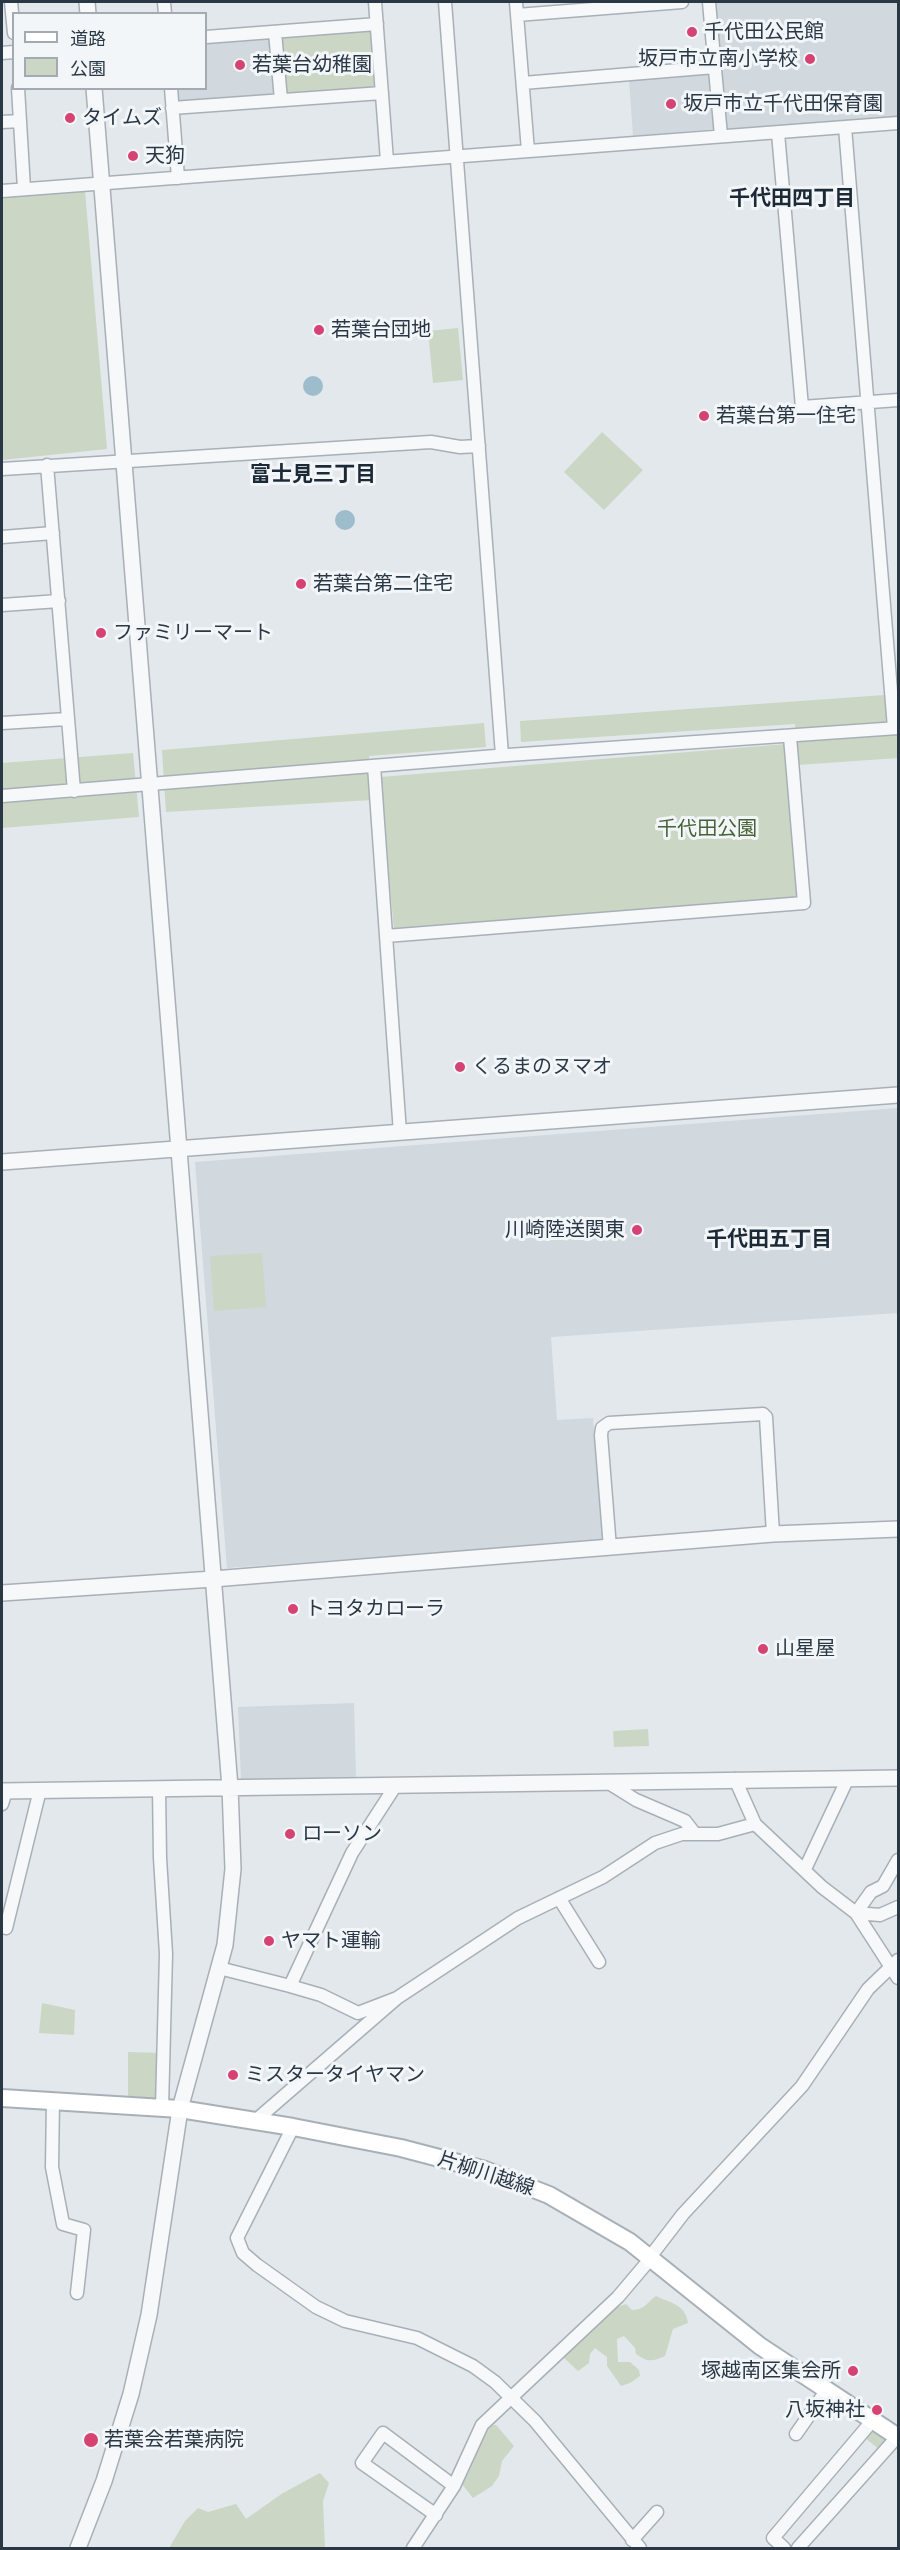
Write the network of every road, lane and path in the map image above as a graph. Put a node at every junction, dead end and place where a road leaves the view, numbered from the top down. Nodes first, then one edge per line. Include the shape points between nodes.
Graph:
1 (10, 2) edge
2 (375, 2) edge
3 (445, 2) edge
4 (516, 2) edge
5 (682, 2) edge
6 (709, 2) edge
7 (518, 15) junction
8 (12, 18) edge
9 (377, 24) junction
10 (275, 32) junction
11 (207, 38) edge
12 (715, 67) junction
13 (523, 84) junction
14 (18, 90) edge
15 (94, 90) edge
16 (171, 90) edge
17 (382, 93) junction
18 (281, 100) junction
19 (172, 108) junction
20 (20, 121) junction
21 (2, 122) edge
22 (898, 123) edge
23 (845, 127) junction
24 (778, 133) junction
25 (721, 136) junction
26 (528, 151) junction
27 (457, 156) junction
28 (387, 161) junction
29 (178, 178) junction
30 (102, 184) junction
31 (24, 189) junction
32 (2, 190) edge
33 (898, 400) edge
34 (868, 403) junction
35 (479, 446) junction
36 (124, 459) junction
37 (47, 465) junction
38 (2, 469) edge
39 (53, 533) junction
40 (2, 537) edge
41 (59, 601) junction
42 (2, 605) edge
43 (68, 719) junction
44 (2, 723) edge
45 (896, 728) edge
46 (790, 737) junction
47 (502, 755) junction
48 (374, 766) junction
49 (148, 785) junction
50 (74, 791) junction
51 (2, 796) edge
52 (386, 936) junction
53 (898, 1095) edge
54 (400, 1133) junction
55 (179, 1149) junction
56 (2, 1162) edge
57 (898, 1529) edge
58 (773, 1534) junction
59 (610, 1548) junction
60 (213, 1579) junction
61 (2, 1593) edge
62 (848, 1778) junction
63 (898, 1778) edge
64 (735, 1779) junction
65 (604, 1781) junction
66 (396, 1785) junction
67 (230, 1787) junction
68 (159, 1788) junction
69 (40, 1790) junction
70 (3, 1795) edge
71 (755, 1824) junction
72 (695, 1834) junction
73 (898, 1860) edge
74 (805, 1869) junction
75 (559, 1898) junction
76 (898, 1907) edge
77 (856, 1913) junction
78 (2, 1927) edge
79 (598, 1962) dead end
80 (895, 1964) edge
81 (219, 1968) junction
82 (898, 1978) edge
83 (290, 1986) junction
84 (397, 1998) junction
85 (2, 2098) edge
86 (53, 2100) junction
87 (162, 2107) junction
88 (180, 2109) junction
89 (255, 2121) junction
90 (293, 2127) junction
91 (650, 2257) junction
92 (77, 2293) dead end
93 (826, 2391) junction
94 (513, 2397) junction
95 (873, 2420) junction
96 (796, 2434) dead end
97 (898, 2437) edge
98 (454, 2486) junction
99 (657, 2512) dead end
100 (436, 2515) junction
101 (636, 2544) edge
102 (78, 2548) edge
103 (412, 2548) edge
104 (784, 2548) edge
105 (798, 2548) edge

1 - 8 street
2 - 9 street
3 - 27 street
4 - 7 street
5 - 7 street
6 - 12 street
7 - 13 street
9 - 10 street
9 - 17 street
10 - 11 street
10 - 18 street
12 - 13 street
12 - 25 street
13 - 26 street
14 - 20 street
15 - 30 street
16 - 19 street
17 - 18 street
17 - 28 street
18 - 19 street
19 - 29 street
20 - 21 street
20 - 31 street
22 - 23 street
23 - 24 street
23 - 34 street
24 - 25 street
24 - 34 street via 802,407
25 - 26 street
26 - 27 street
27 - 28 street
27 - 35 street
28 - 29 street
29 - 30 street
30 - 31 street
30 - 36 street
31 - 32 street
33 - 34 street
34 - 45 street
35 - 36 street via 431,442
35 - 47 street
36 - 37 street
36 - 49 street
37 - 38 street
37 - 39 street
39 - 40 street
39 - 41 street
41 - 42 street
41 - 43 street
43 - 44 street
43 - 50 street
45 - 46 street
46 - 47 street
46 - 52 street via 804,903
47 - 48 street
48 - 49 street
48 - 52 street
49 - 50 street
49 - 55 street
50 - 51 street
52 - 54 street
53 - 54 street
54 - 55 street
55 - 56 street
55 - 60 street
57 - 58 street
58 - 59 street
58 - 59 street via 763,1414 609,1423 602,1428 601,1435
59 - 60 street
60 - 61 street
60 - 67 street
62 - 63 street
62 - 64 street
62 - 74 street
64 - 65 street
64 - 71 street
65 - 66 street
65 - 72 street via 685,1821
66 - 67 street
66 - 83 street via 352,1853
67 - 68 street
67 - 81 street via 232,1888
68 - 69 street
68 - 87 street via 166,1954
69 - 70 street
69 - 78 street via 6,1928
71 - 72 street via 718,1834
71 - 74 street
72 - 75 street via 655,1843 603,1877
73 - 77 street via 883,1886 871,1892
74 - 77 street
75 - 79 street
75 - 84 street via 519,1918
76 - 77 street via 880,1915
77 - 80 street
80 - 82 street
80 - 91 street via 868,1989 802,2086 683,2214
81 - 83 street
81 - 88 street
83 - 84 street via 321,1995 358,2013
84 - 89 street
85 - 86 main road, 片柳川越線
86 - 87 main road, 片柳川越線
86 - 92 street via 52,2167 63,2224 84,2230
87 - 88 main road, 片柳川越線
88 - 89 main road, 片柳川越線
88 - 102 street via 149,2315 111,2459
89 - 90 main road, 片柳川越線
90 - 91 main road, 片柳川越線 via 401,2148 485,2170 570,2206
90 - 94 street via 237,2238 243,2253 322,2310 345,2321 438,2348 472,2366
91 - 93 main road, 片柳川越線 via 736,2328
91 - 94 street via 618,2297
93 - 95 main road, 片柳川越線
93 - 96 street
94 - 98 street via 482,2425
94 - 101 street
95 - 97 main road, 片柳川越線
95 - 104 street via 773,2538
97 - 105 street
98 - 100 street
98 - 100 street via 383,2433 362,2463
99 - 101 street
100 - 103 street

